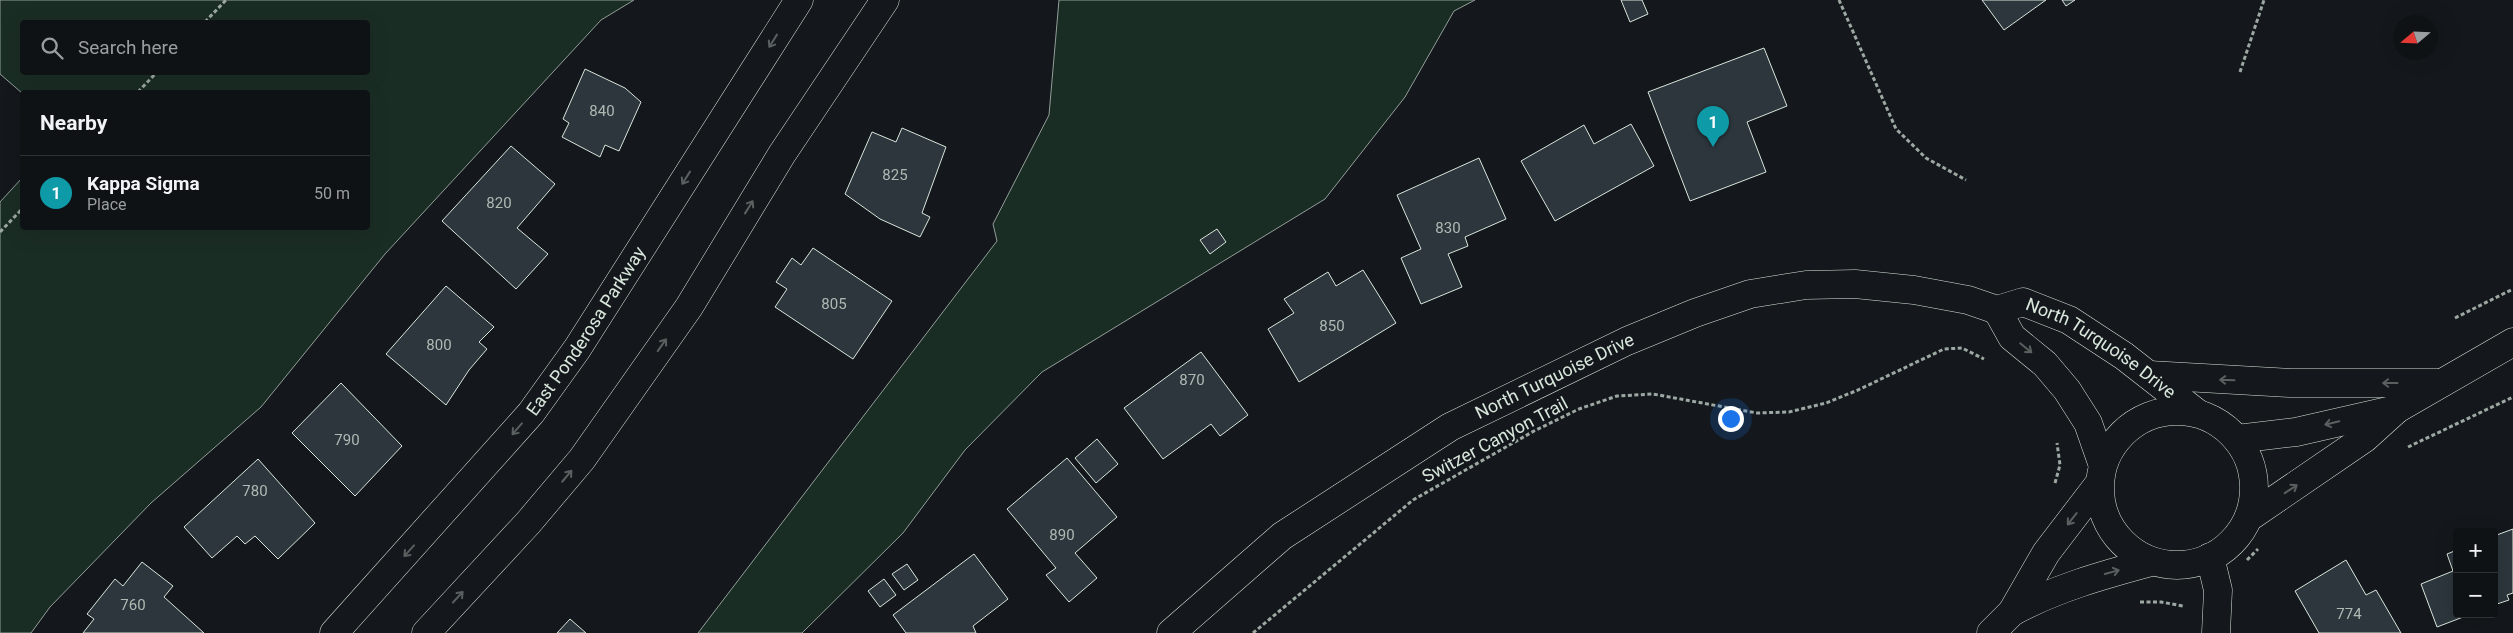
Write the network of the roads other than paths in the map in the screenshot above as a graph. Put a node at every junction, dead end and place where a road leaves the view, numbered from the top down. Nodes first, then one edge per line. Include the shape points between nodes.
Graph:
1 (799, 0) edge
2 (885, 0) edge
3 (1997, 310) junction
4 (2513, 342) edge
5 (2149, 375) junction
6 (2438, 383) junction
7 (2397, 409) junction
8 (2197, 413) junction
9 (2237, 439) junction
10 (2100, 474) junction
11 (2251, 516) junction
12 (2210, 557) junction
13 (2151, 562) junction
14 (2012, 612) junction
15 (334, 633) edge
16 (426, 633) edge
17 (1171, 633) edge
18 (1990, 633) edge
19 (2216, 633) edge

1 -> 15 street, East Ponderosa Parkway via 577,349 542,397
16 -> 2 street via 528,523 582,459 689,307 782,154
3 - 5 street, North Turquoise Drive via 2023,302 2069,320
3 -> 10 street, North Turquoise Drive via 2012,337 2045,364 2088,422
3 - 17 street, North Turquoise Drive via 1968,300 1914,290 1856,284 1806,285 1750,294 1695,312 1626,341 1450,427 1282,536
4 - 6 street
6 -> 5 street via 2290,383
5 - 8 street, North Turquoise Drive
6 - 7 street
7 -> 9 street via 2296,432
11 -> 7 street via 2365,438
8 - 9 street via 2216,421
8 - 10 street via 2173,412 2128,430 2112,444
9 - 11 street via 2248,460 2254,482
10 - 13 street via 2102,508 2111,530 2125,547
10 -> 14 street via 2046,553
11 - 12 street via 2228,546
12 - 13 street via 2186,562
12 - 19 street via 2218,590
14 -> 13 street via 2072,584
14 - 18 street

